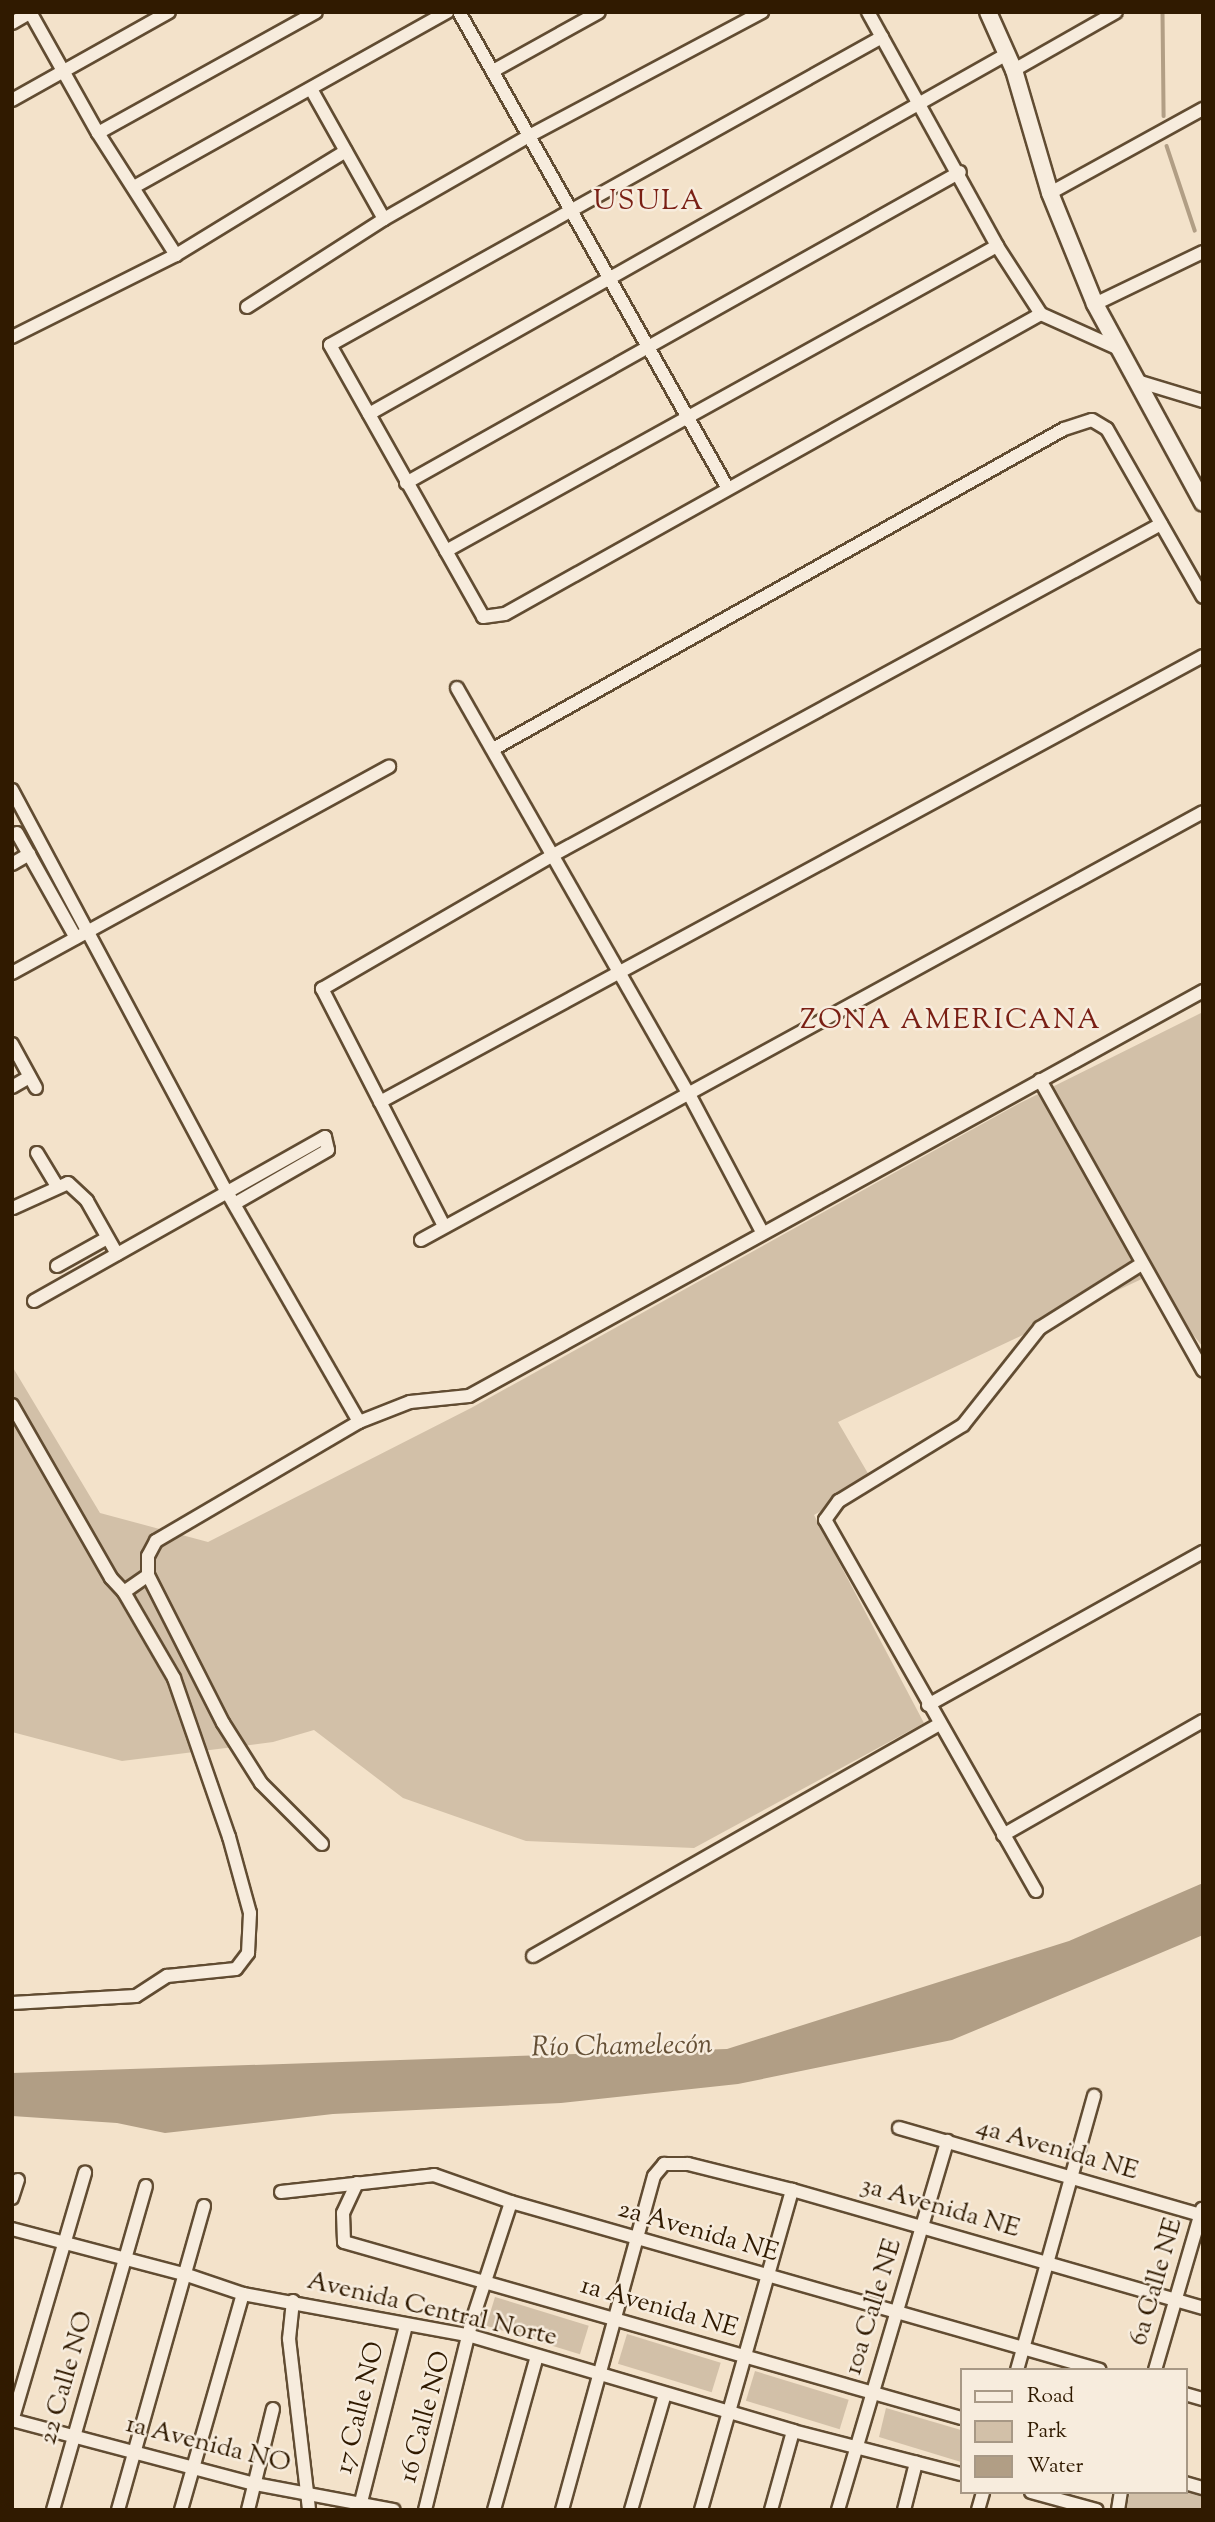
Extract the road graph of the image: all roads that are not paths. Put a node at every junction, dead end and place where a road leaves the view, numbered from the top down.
1 (31, 12) edge
2 (169, 12) edge
3 (316, 12) edge
4 (447, 12) edge
5 (460, 12) edge
6 (599, 12) edge
7 (762, 12) edge
8 (868, 12) edge
9 (988, 12) edge
10 (1115, 12) edge
11 (12, 23) edge
12 (882, 37) junction
13 (1007, 54) junction
14 (1014, 70) junction
15 (64, 71) junction
16 (493, 71) junction
17 (311, 89) junction
18 (12, 100) edge
19 (922, 104) junction
20 (1203, 109) edge
21 (97, 132) junction
22 (529, 136) junction
23 (346, 151) junction
24 (960, 172) junction
25 (134, 187) junction
26 (1050, 193) junction
27 (570, 207) junction
28 (384, 219) junction
29 (997, 246) junction
30 (1203, 252) edge
31 (176, 255) junction
32 (609, 278) junction
33 (1094, 304) junction
34 (247, 307) dead end
35 (1041, 314) junction
36 (12, 337) edge
37 (646, 347) junction
38 (1119, 349) junction
39 (1137, 382) junction
40 (1203, 401) edge
41 (369, 414) junction
42 (685, 417) junction
43 (406, 483) junction
44 (727, 487) junction
45 (1203, 503) edge
46 (1161, 524) junction
47 (446, 551) junction
48 (1203, 597) edge
49 (1203, 656) edge
50 (457, 688) dead end
51 (495, 748) junction
52 (389, 767) dead end
53 (12, 790) edge
54 (1203, 812) edge
55 (17, 833) dead end
56 (555, 854) junction
57 (29, 855) junction
58 (12, 864) edge
59 (81, 935) junction
60 (621, 972) junction
61 (12, 973) edge
62 (1203, 991) edge
63 (12, 1044) edge
64 (1040, 1080) junction
65 (12, 1087) edge
66 (689, 1094) junction
67 (380, 1102) junction
68 (37, 1153) dead end
69 (57, 1186) junction
70 (226, 1192) junction
71 (234, 1203) junction
72 (13, 1208) edge
73 (444, 1226) junction
74 (762, 1232) junction
75 (107, 1238) junction
76 (421, 1240) dead end
77 (117, 1254) junction
78 (57, 1265) dead end
79 (1140, 1265) junction
80 (34, 1301) dead end
81 (1203, 1370) edge
82 (12, 1405) edge
83 (359, 1422) junction
84 (1203, 1552) edge
85 (148, 1575) junction
86 (124, 1591) junction
87 (928, 1705) junction
88 (1203, 1721) edge
89 (939, 1724) junction
90 (1003, 1835) junction
91 (321, 1844) dead end
92 (1036, 1891) dead end
93 (533, 1956) dead end
94 (12, 2003) edge
95 (1094, 2096) dead end
96 (899, 2128) dead end
97 (947, 2141) junction
98 (85, 2173) dead end
99 (1071, 2178) junction
100 (18, 2180) dead end
101 (357, 2183) junction
102 (146, 2186) dead end
103 (792, 2190) junction
104 (281, 2192) dead end
105 (12, 2198) edge
106 (511, 2202) junction
107 (204, 2206) dead end
108 (1202, 2213) edge
109 (922, 2226) junction
110 (12, 2229) edge
111 (637, 2238) junction
112 (63, 2241) junction
113 (125, 2259) junction
114 (1047, 2263) junction
115 (187, 2274) junction
116 (769, 2277) junction
117 (484, 2280) junction
118 (243, 2294) junction
119 (293, 2301) junction
120 (1176, 2301) junction
121 (1203, 2308) edge
122 (897, 2311) junction
123 (614, 2320) junction
124 (405, 2325) junction
125 (471, 2336) junction
126 (1023, 2348) junction
127 (537, 2356) junction
128 (746, 2356) junction
129 (1018, 2368) edge
130 (1093, 2368) edge
131 (1156, 2368) edge
132 (599, 2374) junction
133 (873, 2392) junction
134 (665, 2394) junction
135 (273, 2409) dead end
136 (729, 2412) junction
137 (960, 2418) edge
138 (12, 2420) edge
139 (793, 2431) junction
140 (74, 2435) junction
141 (857, 2446) junction
142 (135, 2450) junction
143 (916, 2463) junction
144 (194, 2467) junction
145 (960, 2474) edge
146 (255, 2484) junction
147 (307, 2493) junction
148 (1034, 2494) edge
149 (361, 2502) junction
150 (1049, 2504) edge
151 (53, 2510) edge
152 (118, 2510) edge
153 (181, 2510) edge
154 (248, 2510) edge
155 (309, 2510) edge
156 (394, 2510) edge
157 (425, 2510) edge
158 (494, 2510) edge
159 (562, 2510) edge
160 (631, 2510) edge
161 (701, 2510) edge
162 (771, 2510) edge
163 (838, 2510) edge
164 (904, 2510) edge
165 (1097, 2510) edge

1 - 11 street
1 - 15 street
2 - 15 street
3 - 21 street
4 - 17 street
5 - 16 street
6 - 16 street
7 - 22 street
8 - 12 street
9 - 13 street
10 - 14 street
12 - 19 street
12 - 27 street
13 - 14 street
13 - 19 street
14 - 26 street
15 - 18 street
15 - 21 street
16 - 22 street
17 - 23 street
17 - 25 street
19 - 24 street
19 - 32 street
20 - 26 street
21 - 25 street
22 - 27 street
22 - 28 street
23 - 28 street
23 - 31 street
24 - 29 street
24 - 37 street
25 - 31 street
26 - 33 street
27 - 32 street
27 - 41 street
28 - 34 street
29 - 35 street
29 - 42 street
30 - 33 street
31 - 36 street
32 - 37 street
32 - 41 street
33 - 38 street
35 - 38 street
35 - 44 street
37 - 42 street
37 - 43 street
38 - 39 street
39 - 40 street
39 - 45 street
41 - 43 street
42 - 44 street
42 - 47 street
43 - 47 street
44 - 47 street
46 - 48 street
46 - 51 street
46 - 56 street
49 - 60 street
50 - 51 street
51 - 56 street
52 - 59 street
53 - 59 street
54 - 66 street
55 - 57 street
56 - 60 street
56 - 67 street
57 - 58 street
57 - 59 street
59 - 61 street
59 - 70 street
60 - 66 street
60 - 67 street
62 - 64 street
63 - 65 street
64 - 74 street
64 - 79 street
66 - 73 street
66 - 74 street
67 - 73 street
68 - 69 street
69 - 72 street
69 - 75 street
70 - 71 street
70 - 71 street
70 - 77 street
71 - 83 street
73 - 76 street
74 - 83 street
75 - 77 street
75 - 78 street
77 - 80 street
79 - 81 street
79 - 87 street
82 - 86 street
83 - 85 street
84 - 87 street
85 - 86 street
85 - 91 street
86 - 94 street
87 - 89 street
88 - 90 street
89 - 90 street
89 - 93 street
90 - 92 street
95 - 99 street
96 - 97 street, 4a Avenida NE
97 - 99 street, 4a Avenida NE
97 - 109 street, 10a Calle NE
98 - 112 street
99 - 108 street, 4a Avenida NE
99 - 114 street
100 - 105 street
101 - 104 street, 2a Avenida NE
101 - 106 street, 2a Avenida NE
101 - 117 street, 1a Avenida NE
102 - 113 street, 22 Calle NO
103 - 109 street, 3a Avenida NE
103 - 111 street, 3a Avenida NE
103 - 116 street
106 - 111 street, 2a Avenida NE
106 - 117 street, 16 Calle NO
107 - 115 street
108 - 120 street, 6a Calle NE
109 - 114 street, 3a Avenida NE
109 - 122 street, 10a Calle NE
110 - 112 street, Avenida Central Norte
111 - 116 street, 2a Avenida NE
111 - 123 street
112 - 113 street, Avenida Central Norte
112 - 138 street
113 - 115 street, Avenida Central Norte
113 - 140 street, 22 Calle NO
114 - 120 street, 3a Avenida NE
114 - 126 street
115 - 118 street, Avenida Central Norte
115 - 142 street
116 - 122 street, 2a Avenida NE
116 - 128 street
117 - 123 street, 1a Avenida NE
117 - 125 street, 16 Calle NO
118 - 119 street, Avenida Central Norte
118 - 144 street
119 - 124 street, Avenida Central Norte
119 - 147 street
120 - 121 street, 3a Avenida NE
120 - 131 street, 6a Calle NE
122 - 126 street, 2a Avenida NE
122 - 133 street, 10a Calle NE
123 - 128 street, 1a Avenida NE
123 - 132 street
124 - 125 street, Avenida Central Norte
124 - 149 street, 17 Calle NO
125 - 127 street, Avenida Central Norte
125 - 157 street, 16 Calle NO
126 - 129 street
126 - 130 street, 2a Avenida NE
127 - 132 street, Avenida Central Norte
127 - 158 street
128 - 133 street, 1a Avenida NE
128 - 136 street
132 - 134 street, Avenida Central Norte
132 - 159 street
133 - 137 street, 1a Avenida NE
133 - 141 street, 10a Calle NE
134 - 136 street, Avenida Central Norte
134 - 160 street
135 - 146 street
136 - 139 street, Avenida Central Norte
136 - 161 street
138 - 140 street, 1a Avenida NO
139 - 141 street, Avenida Central Norte
139 - 162 street
140 - 142 street, 1a Avenida NO
140 - 151 street, 22 Calle NO
141 - 143 street, Avenida Central Norte
141 - 163 street, 10a Calle NE
142 - 144 street, 1a Avenida NO
142 - 152 street
143 - 145 street, Avenida Central Norte
143 - 164 street
144 - 146 street, 1a Avenida NO
144 - 153 street
146 - 147 street, 1a Avenida NO
146 - 154 street
147 - 149 street, 1a Avenida NO
147 - 155 street
148 - 150 street
149 - 156 street, 1a Avenida NO
150 - 165 street

